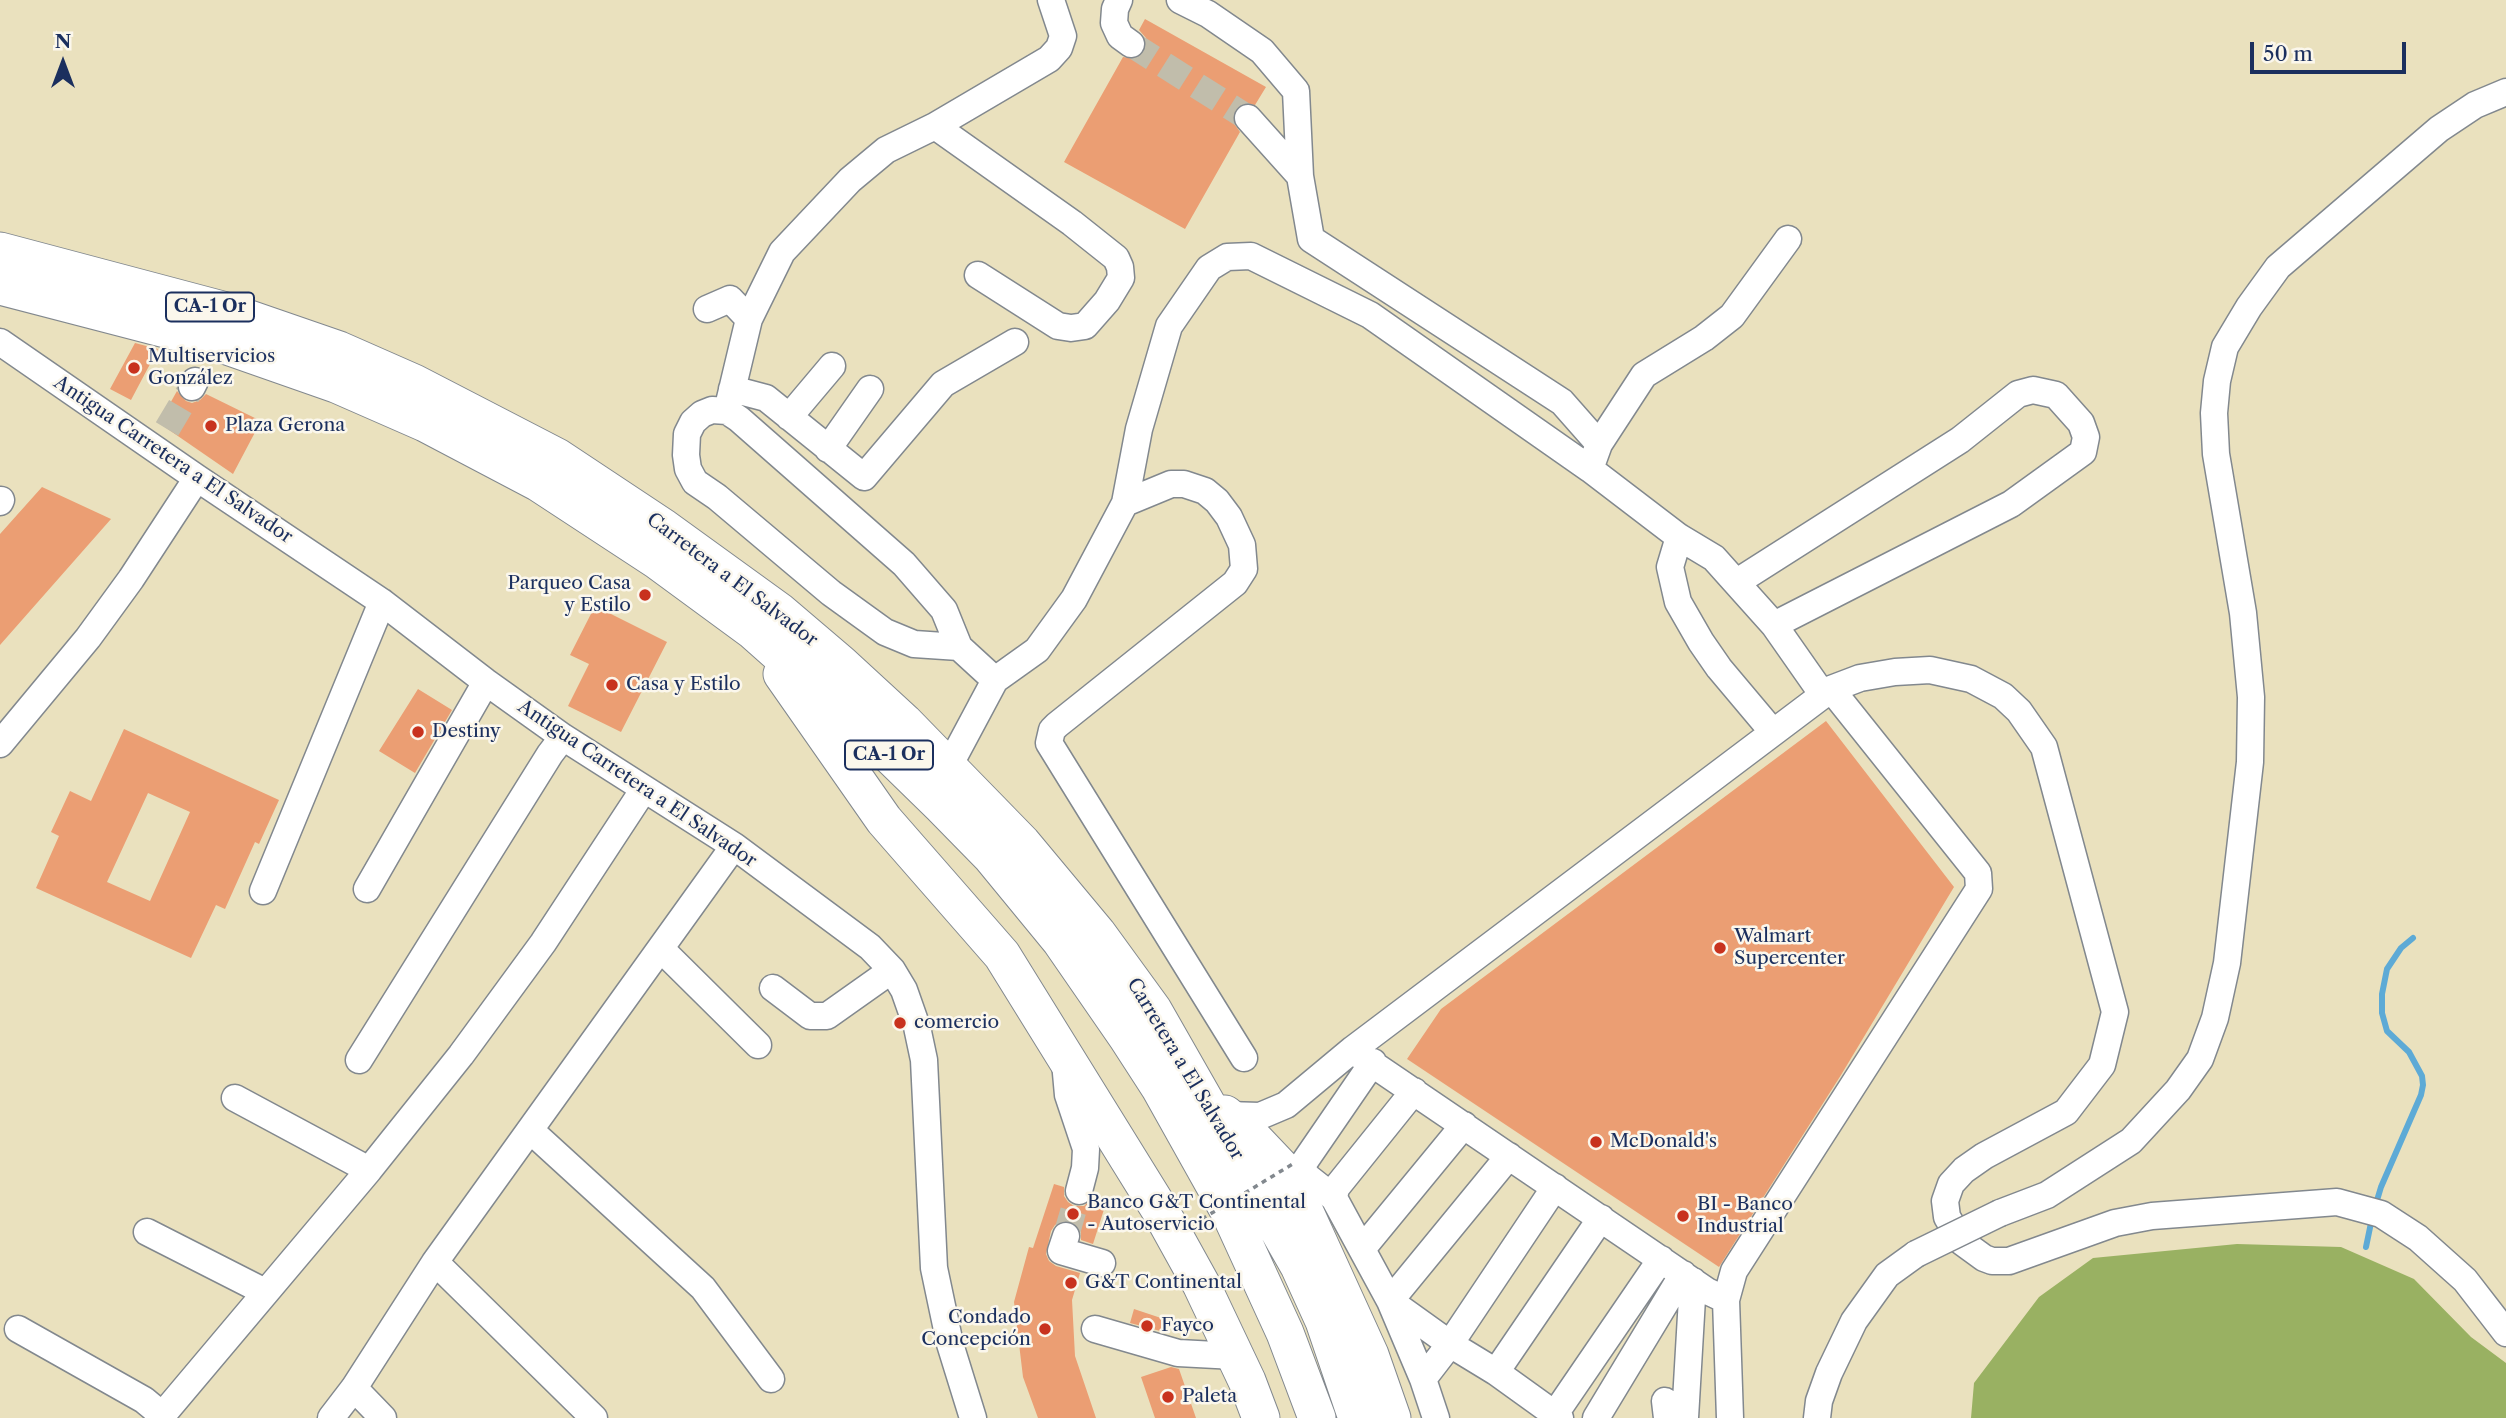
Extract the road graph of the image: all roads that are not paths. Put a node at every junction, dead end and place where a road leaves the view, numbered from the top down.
1 (1051, 0) edge
2 (1119, 0) edge
3 (1180, 0) edge
4 (1131, 44) tunnel mouth
5 (2506, 92) edge
6 (1248, 118) tunnel mouth
7 (935, 126) junction
8 (1300, 176) junction
9 (1788, 239) dead end
10 (0, 251) edge
11 (978, 275) dead end
12 (0, 286) edge
13 (707, 309) dead end
14 (749, 319) junction
15 (0, 342) edge
16 (1015, 342) dead end
17 (832, 366) dead end
18 (870, 389) dead end
19 (729, 400) junction
20 (789, 417) junction
21 (828, 449) junction
22 (1595, 457) junction
23 (197, 478) junction
24 (1125, 503) junction
25 (1679, 537) junction
26 (1737, 582) junction
27 (382, 602) junction
28 (1774, 625) junction
29 (752, 630) junction
30 (959, 647) junction
31 (995, 680) junction
32 (486, 682) junction
33 (1827, 692) junction
34 (1772, 731) junction
35 (563, 737) junction
36 (0, 744) edge
37 (948, 768) junction
38 (643, 789) junction
39 (734, 846) junction
40 (367, 889) dead end
41 (263, 891) dead end
42 (661, 949) junction
43 (892, 970) junction
44 (773, 988) dead end
45 (758, 1045) dead end
46 (1065, 1056) junction
47 (1362, 1056) junction
48 (1244, 1058) dead end
49 (359, 1060) dead end
50 (1199, 1090) junction
51 (1414, 1091) junction
52 (234, 1098) dead end
53 (1286, 1105) junction
54 (1227, 1115) junction
55 (1464, 1125) junction
56 (530, 1130) junction
57 (1509, 1156) junction
58 (1285, 1161) junction
59 (369, 1170) junction
60 (1555, 1187) junction
61 (1079, 1191) tunnel mouth
62 (1334, 1198) junction
63 (1601, 1218) junction
64 (147, 1232) dead end
65 (1066, 1236) dead end
66 (1362, 1249) junction
67 (1661, 1259) junction
68 (435, 1262) junction
69 (1102, 1262) dead end
70 (1688, 1278) junction
71 (265, 1292) junction
72 (1726, 1300) junction
73 (1390, 1301) junction
74 (19, 1329) dead end
75 (1096, 1329) dead end
76 (2506, 1333) edge
77 (1450, 1345) junction
78 (1235, 1356) junction
79 (1496, 1372) junction
80 (771, 1379) dead end
81 (1423, 1379) junction
82 (354, 1388) junction
83 (1253, 1412) edge
84 (1672, 1412) edge
85 (1544, 1413) edge
86 (161, 1417) edge
87 (331, 1418) edge
88 (383, 1418) edge
89 (594, 1418) edge
90 (973, 1418) edge
91 (1317, 1418) edge
92 (1357, 1418) edge
93 (1392, 1418) edge
94 (1436, 1418) edge
95 (1596, 1418) edge
96 (1730, 1418) edge
97 (1817, 1418) edge

1 - 7 street
2 - 4 street
3 - 8 street
5 - 97 street, bridge
6 - 8 street
7 - 11 street
7 - 14 street
8 - 22 street
9 - 22 street
10 - 37 highway, Carretera a El Salvador / CA-1 Or
12 - 29 highway, Carretera a El Salvador / CA-1 Or
13 - 14 street
14 - 19 street
15 - 23 street, Antigua Carretera a El Salvador
16 - 21 street
17 - 20 street
18 - 21 street
19 - 20 street
19 - 30 street
19 - 30 street
20 - 21 street
22 - 24 street
22 - 25 street
23 - 27 street, Antigua Carretera a El Salvador
23 - 36 street
24 - 31 street
24 - 48 street
25 - 26 street
25 - 34 street
26 - 28 street
26 - 28 street
27 - 32 street, Antigua Carretera a El Salvador
27 - 41 street
28 - 33 street
29 - 46 highway
29 - 91 highway, Carretera a El Salvador / CA-1 Or
30 - 31 street
31 - 37 street
32 - 35 street, Antigua Carretera a El Salvador
32 - 40 street
33 - 34 street
33 - 72 street
33 - 76 street
34 - 47 street
35 - 38 street, Antigua Carretera a El Salvador
35 - 49 street
37 - 50 highway, Carretera a El Salvador / CA-1 Or
38 - 39 street, Antigua Carretera a El Salvador
38 - 59 street
39 - 42 street
39 - 43 street, Antigua Carretera a El Salvador
42 - 45 street
42 - 56 street
43 - 44 street
43 - 90 street, Antigua Carretera a El Salvador
46 - 61 street
46 - 78 highway
47 - 51 street
47 - 53 street
47 - 62 street
50 - 54 highway
50 - 92 highway, Carretera a El Salvador / CA-1 Or
51 - 55 street
51 - 62 street
52 - 59 street
53 - 54 street
53 - 58 street
54 - 58 highway
55 - 57 street
55 - 66 street
56 - 68 street
56 - 80 street
57 - 60 street
57 - 73 street
58 - 93 highway
59 - 71 street
60 - 63 street
60 - 77 street
62 - 66 street
63 - 67 street
63 - 79 street
64 - 71 street
65 - 69 street
66 - 73 street
67 - 70 street
67 - 85 street
68 - 82 street
68 - 89 street
70 - 72 street
70 - 84 street
70 - 95 street
71 - 86 street
72 - 96 street
73 - 77 street
73 - 81 street
74 - 86 street
75 - 78 street
77 - 79 street
77 - 81 street
78 - 83 highway
79 - 85 street
81 - 94 street
82 - 87 street
82 - 88 street

